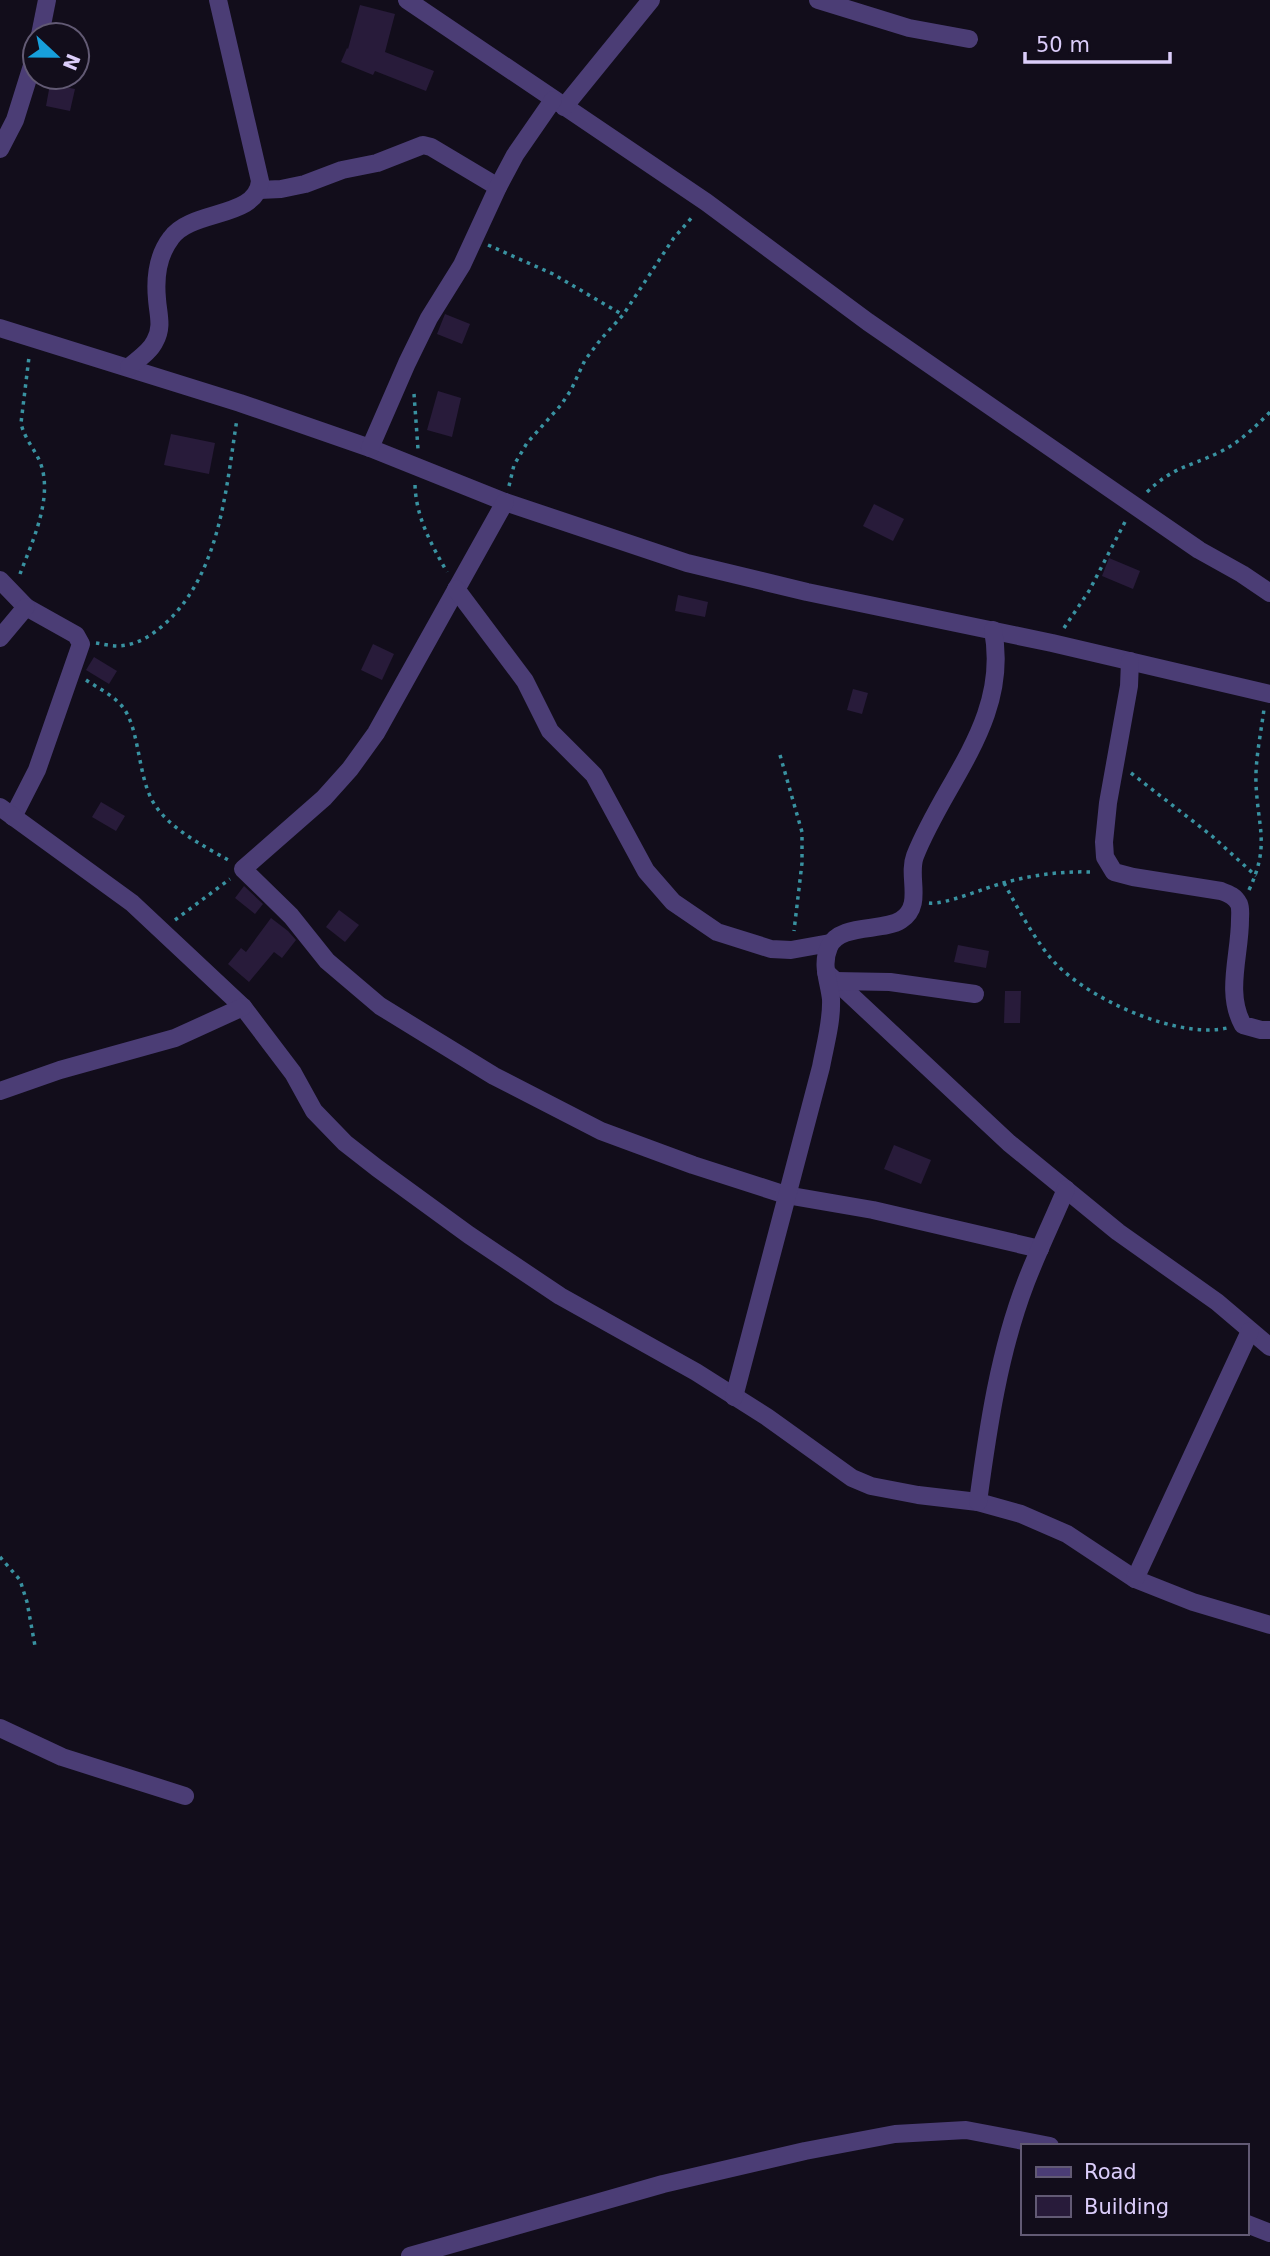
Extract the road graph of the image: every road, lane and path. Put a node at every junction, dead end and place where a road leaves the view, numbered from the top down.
1 (47, 0) edge
2 (218, 0) edge
3 (407, 0) edge
4 (651, 0) edge
5 (818, 0) edge
6 (43, 21) edge
7 (969, 39) dead end
8 (24, 91) edge
9 (558, 104) junction
10 (0, 149) edge
11 (498, 187) junction
12 (259, 190) junction
13 (706, 202) junction
14 (475, 239) junction
15 (623, 315) junction
16 (0, 328) edge
17 (32, 338) junction
18 (407, 363) junction
19 (129, 368) junction
20 (240, 403) junction
21 (1270, 412) edge
22 (370, 448) junction
23 (418, 467) junction
24 (505, 502) junction
25 (1133, 504) junction
26 (5, 585) edge
27 (456, 589) junction
28 (1270, 593) edge
29 (26, 607) junction
30 (993, 631) junction
31 (0, 638) edge
32 (80, 640) junction
33 (1052, 643) junction
34 (1130, 661) junction
35 (72, 672) junction
36 (1268, 693) edge
37 (780, 755) dead end
38 (1116, 761) junction
39 (6, 812) edge
40 (243, 869) junction
41 (1114, 872) junction
42 (1256, 876) junction
43 (1004, 883) junction
44 (914, 895) junction
45 (1240, 906) junction
46 (161, 932) junction
47 (830, 943) junction
48 (791, 950) junction
49 (830, 976) junction
50 (975, 994) dead end
51 (243, 1007) junction
52 (1243, 1025) junction
53 (1270, 1030) edge
54 (0, 1091) edge
55 (1066, 1189) junction
56 (786, 1195) junction
57 (1040, 1249) junction
58 (1250, 1331) junction
59 (1270, 1347) edge
60 (734, 1397) junction
61 (978, 1502) junction
62 (0, 1557) edge
63 (1135, 1579) junction
64 (1270, 1625) edge
65 (35, 1646) dead end
66 (0, 1727) edge
67 (185, 1796) dead end
68 (1039, 2144) edge
69 (1249, 2225) edge
70 (1270, 2233) edge
71 (410, 2256) edge

1 - 6 street
2 - 12 street
3 - 9 street
4 - 9 street
5 - 7 street
8 - 10 street
9 - 11 street
9 - 13 street
11 - 12 street
11 - 14 street
12 - 19 street
13 - 15 path
13 - 25 street
14 - 15 path
14 - 18 street
15 - 24 path
16 - 17 street
17 - 19 street
17 - 26 path
18 - 22 street
18 - 23 path
19 - 20 street
20 - 22 street
20 - 32 path
21 - 25 path
22 - 23 street
23 - 24 street
23 - 27 path
24 - 27 street
24 - 30 street
25 - 28 street
25 - 33 path
26 - 29 street
27 - 40 street
27 - 48 street
29 - 31 street
29 - 32 street
30 - 33 street
30 - 44 street
32 - 35 street
33 - 34 street
34 - 36 street
34 - 38 street
35 - 39 street
35 - 40 path
36 - 42 path
37 - 48 path
38 - 41 street
38 - 42 path
39 - 46 street
40 - 46 path
40 - 56 street
41 - 43 path
41 - 45 street
42 - 45 path
43 - 44 path
43 - 52 path
44 - 47 street
45 - 52 street
46 - 51 street
47 - 48 street
47 - 49 street
49 - 50 street
49 - 55 street
49 - 56 street
51 - 54 street
51 - 60 street
52 - 53 street
55 - 57 street
55 - 58 street
56 - 57 street
56 - 60 street
57 - 61 street
58 - 59 street
58 - 63 street
60 - 61 street
61 - 63 street
62 - 65 path
63 - 64 street
66 - 67 street
68 - 71 street
69 - 70 street

